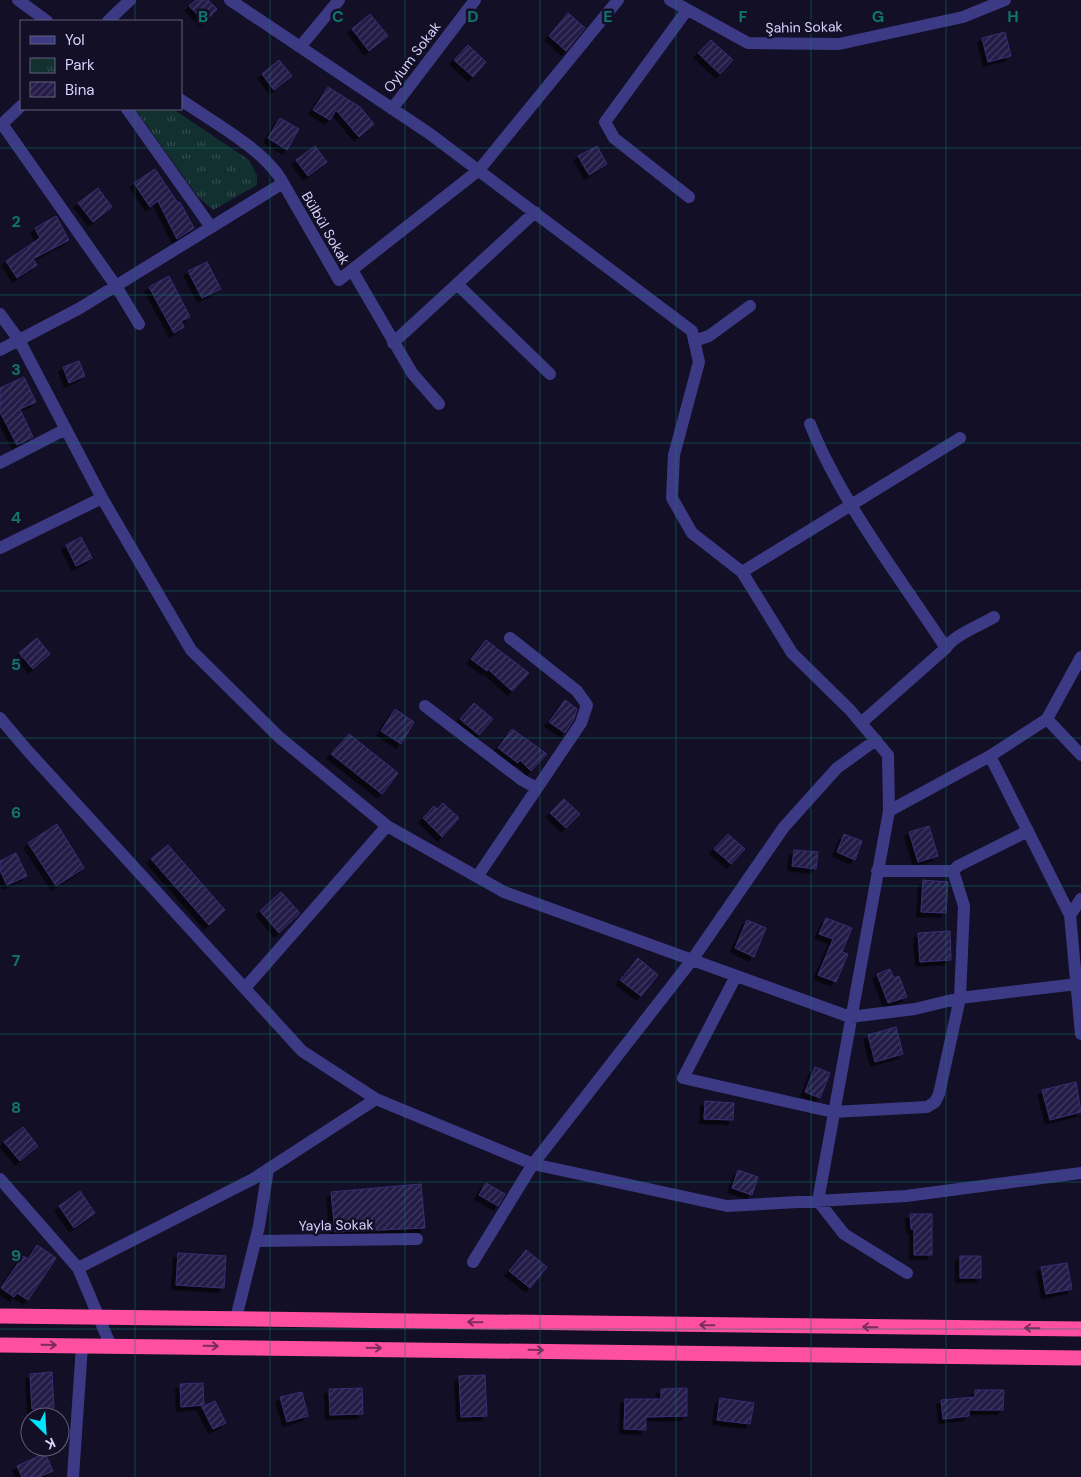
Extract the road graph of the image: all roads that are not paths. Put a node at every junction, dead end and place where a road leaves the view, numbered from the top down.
1 (18, 0) edge
2 (130, 0) edge
3 (230, 0) edge
4 (339, 0) edge
5 (475, 0) edge
6 (618, 0) edge
7 (670, 0) edge
8 (1005, 0) edge
9 (687, 10) junction
10 (46, 20) edge
11 (109, 20) edge
12 (300, 47) junction
13 (182, 101) edge
14 (20, 107) edge
15 (392, 109) junction
16 (128, 110) edge
17 (1, 125) edge
18 (479, 170) junction
19 (283, 183) junction
20 (689, 197) dead end
21 (535, 212) junction
22 (211, 227) junction
23 (352, 270) junction
24 (457, 284) junction
25 (116, 286) junction
26 (750, 306) dead end
27 (0, 314) edge
28 (139, 324) dead end
29 (19, 340) junction
30 (694, 341) junction
31 (393, 344) junction
32 (0, 350) edge
33 (550, 374) dead end
34 (439, 404) dead end
35 (810, 424) dead end
36 (66, 429) junction
37 (960, 438) dead end
38 (0, 463) edge
39 (102, 498) junction
40 (852, 506) junction
41 (0, 548) edge
42 (742, 572) junction
43 (994, 618) dead end
44 (510, 638) dead end
45 (946, 648) junction
46 (1081, 658) edge
47 (425, 706) dead end
48 (0, 718) edge
49 (1047, 720) junction
50 (861, 723) junction
51 (876, 740) junction
52 (1081, 755) edge
53 (990, 756) junction
54 (535, 787) junction
55 (889, 811) junction
56 (387, 826) junction
57 (1028, 831) junction
58 (877, 871) junction
59 (953, 871) junction
60 (477, 877) junction
61 (1081, 899) edge
62 (1070, 915) junction
63 (692, 960) junction
64 (736, 976) junction
65 (1077, 984) junction
66 (244, 988) junction
67 (960, 998) junction
68 (850, 1017) junction
69 (1081, 1034) edge
70 (376, 1098) junction
71 (834, 1112) junction
72 (533, 1164) junction
73 (268, 1169) junction
74 (1081, 1173) edge
75 (0, 1179) edge
76 (818, 1201) junction
77 (417, 1239) dead end
78 (255, 1241) junction
79 (473, 1262) dead end
80 (78, 1268) junction
81 (907, 1272) dead end
82 (0, 1316) edge
83 (100, 1317) junction
84 (236, 1318) junction
85 (1081, 1329) edge
86 (110, 1344) junction
87 (0, 1345) edge
88 (82, 1346) junction
89 (1081, 1358) edge
90 (74, 1477) edge

1 - 10 street
2 - 11 street
3 - 12 street
4 - 12 street
5 - 15 street, Oylum Sokak
6 - 18 street, Bülbül Sokak
7 - 9 street, Şahin Sokak
8 - 9 street, Şahin Sokak
9 - 20 street
12 - 15 street
13 - 19 street
14 - 17 street
15 - 18 street
16 - 22 street
17 - 25 street
18 - 21 street
18 - 23 street, Bülbül Sokak
19 - 22 street
19 - 23 street, Bülbül Sokak
21 - 24 street
21 - 30 street
22 - 25 street
23 - 31 street
24 - 31 street
24 - 33 street
25 - 28 street
25 - 29 street
26 - 30 street
27 - 29 street
29 - 32 street
29 - 36 street
30 - 42 street
31 - 34 street
35 - 40 street
36 - 38 street
36 - 39 street
37 - 40 street
39 - 41 street
39 - 56 street
40 - 42 street
40 - 45 street
42 - 50 street
43 - 45 street
44 - 54 street
45 - 50 street
46 - 49 street
47 - 54 street
48 - 66 street
49 - 52 street
49 - 53 street
50 - 51 street
51 - 55 street
51 - 63 street
53 - 55 street
53 - 57 street
54 - 60 street
55 - 58 street
56 - 60 street
56 - 66 street
57 - 59 street
57 - 62 street
58 - 59 street
58 - 68 street
59 - 67 street
60 - 63 street
61 - 62 street
62 - 65 street
63 - 64 street
63 - 72 street
64 - 68 street
64 - 71 street
65 - 67 street
65 - 69 street
66 - 70 street
67 - 68 street
67 - 71 street
68 - 71 street
70 - 72 street
70 - 73 street
71 - 76 street
72 - 76 street
72 - 79 street
73 - 78 street
73 - 80 street
74 - 76 street
75 - 80 street
76 - 81 street
77 - 78 street, Yayla Sokak
78 - 84 street
80 - 83 street
82 - 83 highway
83 - 84 highway
83 - 86 street
85 -> 84 highway
86 - 88 highway
86 -> 89 highway
87 -> 88 highway
88 - 90 street

